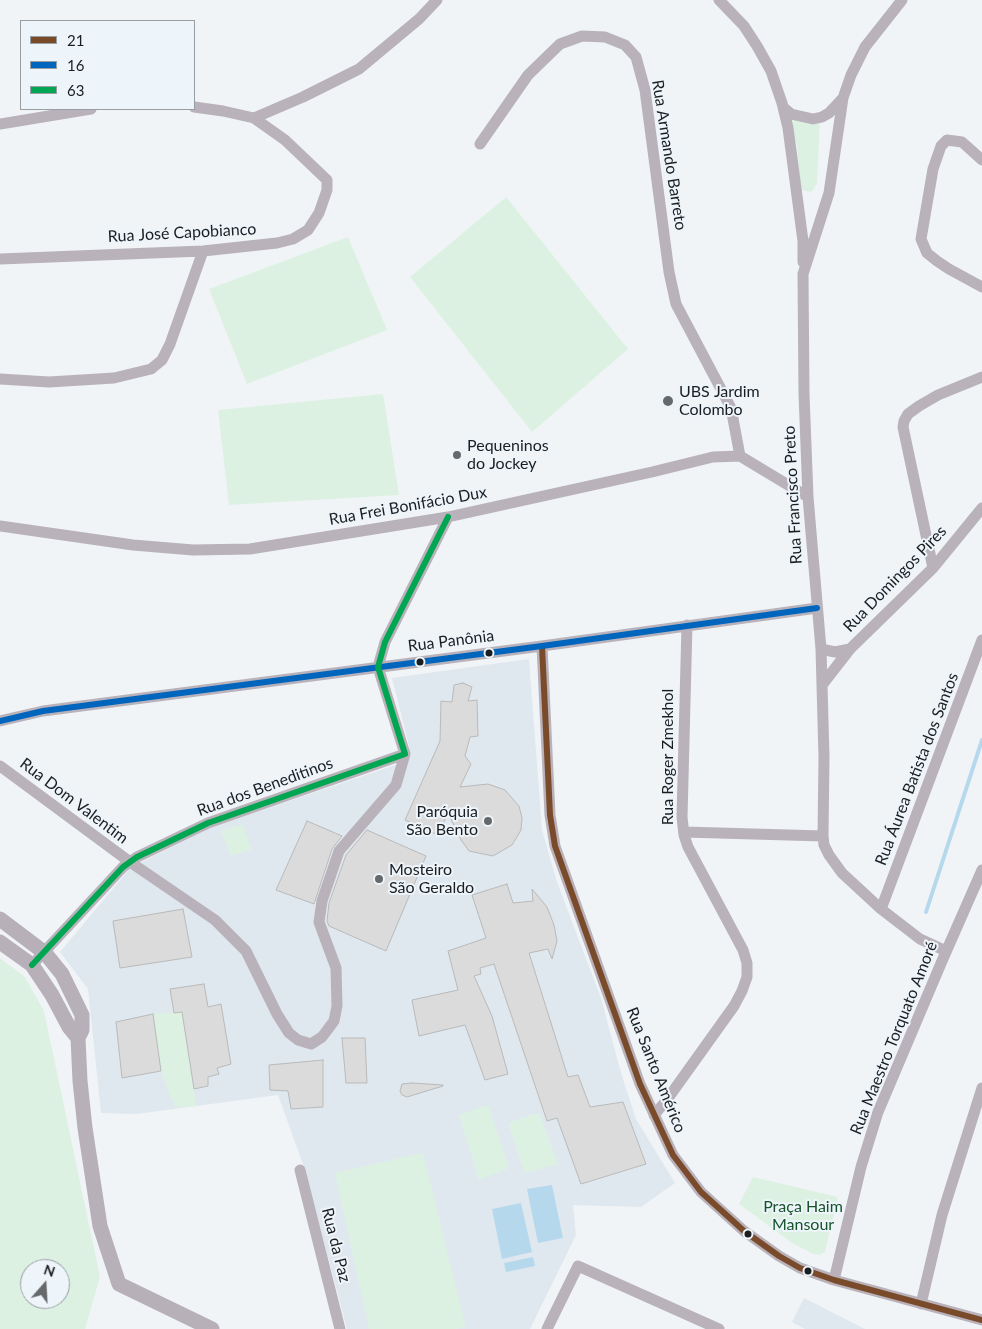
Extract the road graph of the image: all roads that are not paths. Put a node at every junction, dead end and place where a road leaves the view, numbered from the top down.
1 (436, 0) edge
2 (719, 0) edge
3 (902, 0) edge
4 (843, 98) junction
5 (195, 107) edge
6 (784, 108) junction
7 (85, 110) edge
8 (254, 118) junction
9 (0, 124) edge
10 (480, 144) dead end
11 (982, 160) edge
12 (202, 251) junction
13 (0, 259) edge
14 (803, 274) junction
15 (982, 286) edge
16 (982, 377) edge
17 (0, 379) edge
18 (740, 456) junction
19 (808, 496) junction
20 (982, 508) edge
21 (448, 517) junction
22 (0, 526) edge
23 (933, 568) junction
24 (817, 608) junction
25 (687, 625) junction
26 (982, 640) edge
27 (542, 646) junction
28 (821, 649) junction
29 (850, 649) junction
30 (834, 652) junction
31 (378, 667) junction
32 (833, 671) junction
33 (822, 685) junction
34 (0, 721) edge
35 (405, 754) junction
36 (0, 766) edge
37 (684, 832) junction
38 (823, 836) junction
39 (130, 862) junction
40 (982, 870) edge
41 (881, 909) junction
42 (0, 919) edge
43 (0, 942) edge
44 (946, 951) junction
45 (45, 953) junction
46 (32, 965) junction
47 (78, 1038) junction
48 (982, 1088) edge
49 (654, 1115) junction
50 (300, 1170) dead end
51 (834, 1280) junction
52 (920, 1304) junction
53 (982, 1320) edge
54 (212, 1329) edge
55 (340, 1329) edge
56 (547, 1329) edge
57 (718, 1329) edge

1 - 8 street
2 - 6 street
3 - 4 street, Rua Francisco Preto
4 - 6 street
4 - 14 street, Rua Francisco Preto
5 - 8 street
6 - 14 street
7 - 9 street
8 - 12 street, Rua José Capobianco
10 - 18 street, Rua Armando Barreto
11 - 15 street
12 - 13 street, Rua José Capobianco
12 - 17 street
14 - 19 street, Rua Francisco Preto
16 - 23 street
18 - 19 street
18 - 21 street, Rua Frei Bonifácio Dux
19 - 24 street, Rua Francisco Preto
20 - 23 street, Rua Domingos Pires
21 - 22 street, Rua Frei Bonifácio Dux
21 - 31 street
23 - 29 street, Rua Domingos Pires
24 - 25 street, Rua Panônia
24 - 28 street, Rua Francisco Preto
25 - 27 street, Rua Panônia
25 - 37 street, Rua Roger Zmekhol
26 - 41 street, Rua Áurea Batista dos Santos
27 - 31 street, Rua Panônia
27 - 49 street, Rua Santo Américo
28 - 30 street, Rua Domingos Pires
28 - 33 street, Rua Francisco Preto
29 - 30 street, Rua Domingos Pires
29 - 32 street, Rua Domingos Pires
30 - 32 street
31 - 34 street, Rua Panônia
31 - 35 street
32 - 33 street, Rua Domingos Pires
33 - 38 street, Rua Francisco Preto
35 - 39 street, Rua dos Beneditinos
35 - 39 street, Rua Dom Valentim
36 - 39 street, Rua Dom Valentim
37 - 38 street
37 - 49 street, Rua Roger Zmekhol
38 - 41 street, Rua Francisco Preto
39 - 45 street, Rua dos Beneditinos
40 - 44 street, Rua Maestro Torquato Amoré
41 - 44 street, Rua Francisco Preto
42 - 45 street
43 - 46 street
44 - 51 street, Rua Maestro Torquato Amoré
45 - 46 street, Rua dos Beneditinos
45 - 47 street
46 - 47 street
47 - 54 street
48 - 52 street
49 - 51 street, Rua Santo Américo
50 - 55 street, Rua da Paz
51 - 52 street, Rua Santo Américo
52 - 53 street, Rua Santo Américo
56 - 57 street

